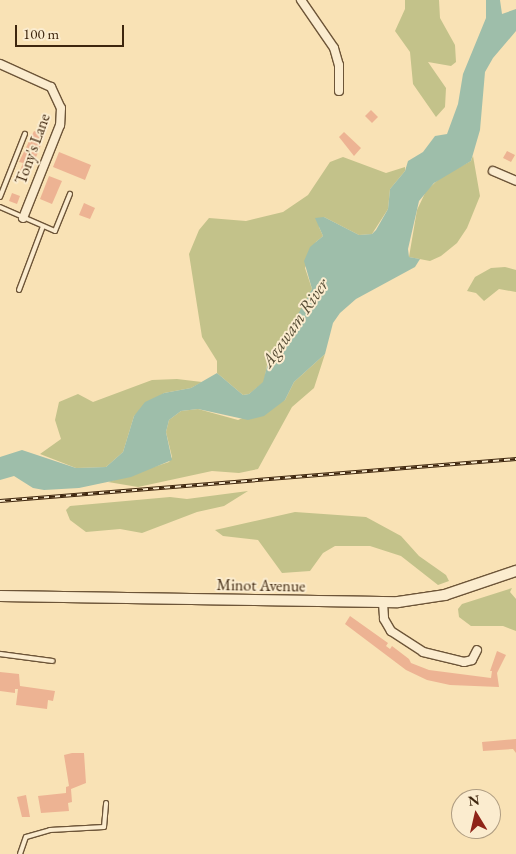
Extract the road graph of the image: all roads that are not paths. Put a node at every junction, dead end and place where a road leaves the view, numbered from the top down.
1 (301, 0) edge
2 (0, 64) edge
3 (339, 91) dead end
4 (25, 134) dead end
5 (493, 171) dead end
6 (516, 181) edge
7 (70, 194) dead end
8 (0, 197) edge
9 (0, 207) edge
10 (23, 218) junction
11 (43, 226) junction
12 (19, 290) dead end
13 (516, 571) edge
14 (0, 596) edge
15 (383, 603) junction
16 (477, 650) dead end
17 (0, 654) edge
18 (53, 661) dead end
19 (106, 803) dead end
20 (20, 854) edge

1 - 3 street
2 - 10 street, Tony's Lane
4 - 8 lane
5 - 6 street
7 - 11 lane
9 - 10 lane
10 - 11 lane
11 - 12 lane
13 - 15 main road, Minot Avenue
14 - 15 main road, Minot Avenue
15 - 16 street
17 - 18 lane
19 - 20 lane

